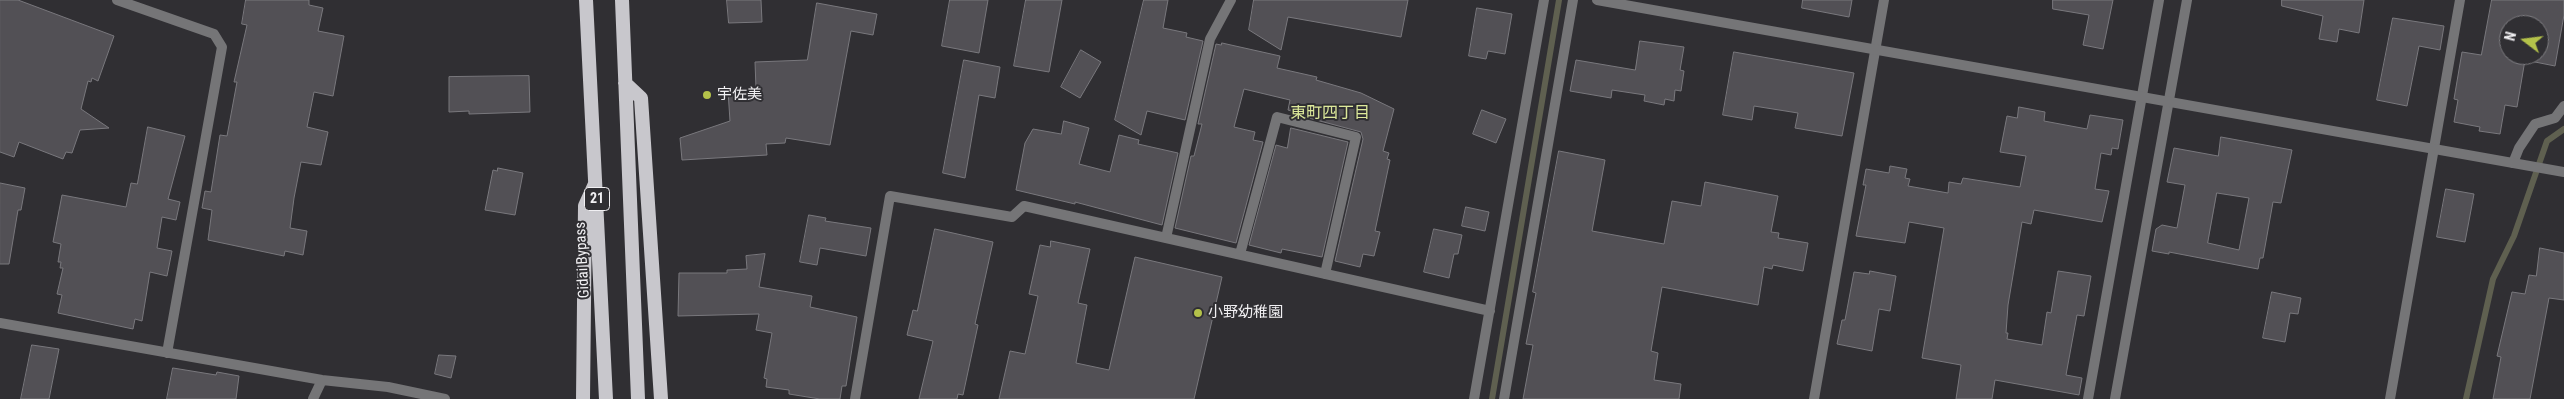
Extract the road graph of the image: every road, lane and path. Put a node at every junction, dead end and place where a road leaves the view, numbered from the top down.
1 (117, 0) edge
2 (586, 0) edge
3 (622, 0) edge
4 (1231, 0) edge
5 (1544, 0) edge
6 (1573, 0) edge
7 (1597, 0) edge
8 (1884, 0) edge
9 (2159, 0) edge
10 (2188, 0) edge
11 (2460, 0) edge
12 (1876, 48) junction
13 (625, 83) junction
14 (2142, 96) junction
15 (2170, 101) junction
16 (2564, 106) edge
17 (2434, 149) junction
18 (2513, 163) junction
19 (2564, 172) edge
20 (596, 182) junction
21 (1166, 238) junction
22 (1240, 254) junction
23 (1326, 274) junction
24 (1490, 311) junction
25 (0, 323) edge
26 (167, 353) junction
27 (322, 380) junction
28 (314, 399) edge
29 (445, 399) edge
30 (583, 399) edge
31 (606, 399) edge
32 (638, 399) edge
33 (661, 399) edge
34 (855, 399) edge
35 (1474, 399) edge
36 (1504, 399) edge
37 (1814, 399) edge
38 (2088, 399) edge
39 (2115, 399) edge
40 (2390, 399) edge

1 - 26 street
2 - 20 highway, Gidai Bypass / 21
3 - 13 highway, 21
4 - 21 street
5 - 24 street
6 - 36 street
7 - 12 street
8 - 12 street
9 - 14 street
10 - 15 street
11 - 17 street
12 - 14 street
12 - 37 street
13 - 32 highway, 21
13 - 33 highway
14 - 15 street
14 - 38 street
15 - 17 street
15 - 39 street
16 - 18 street
17 - 18 street
17 - 40 street
18 - 19 street
20 - 30 highway, 21
20 - 31 highway, Gidai Bypass / 21
21 - 22 street
21 - 34 street
22 - 23 street
22 - 23 street
23 - 24 street
24 - 35 street
25 - 26 street
26 - 27 street
27 - 28 street
27 - 29 street

